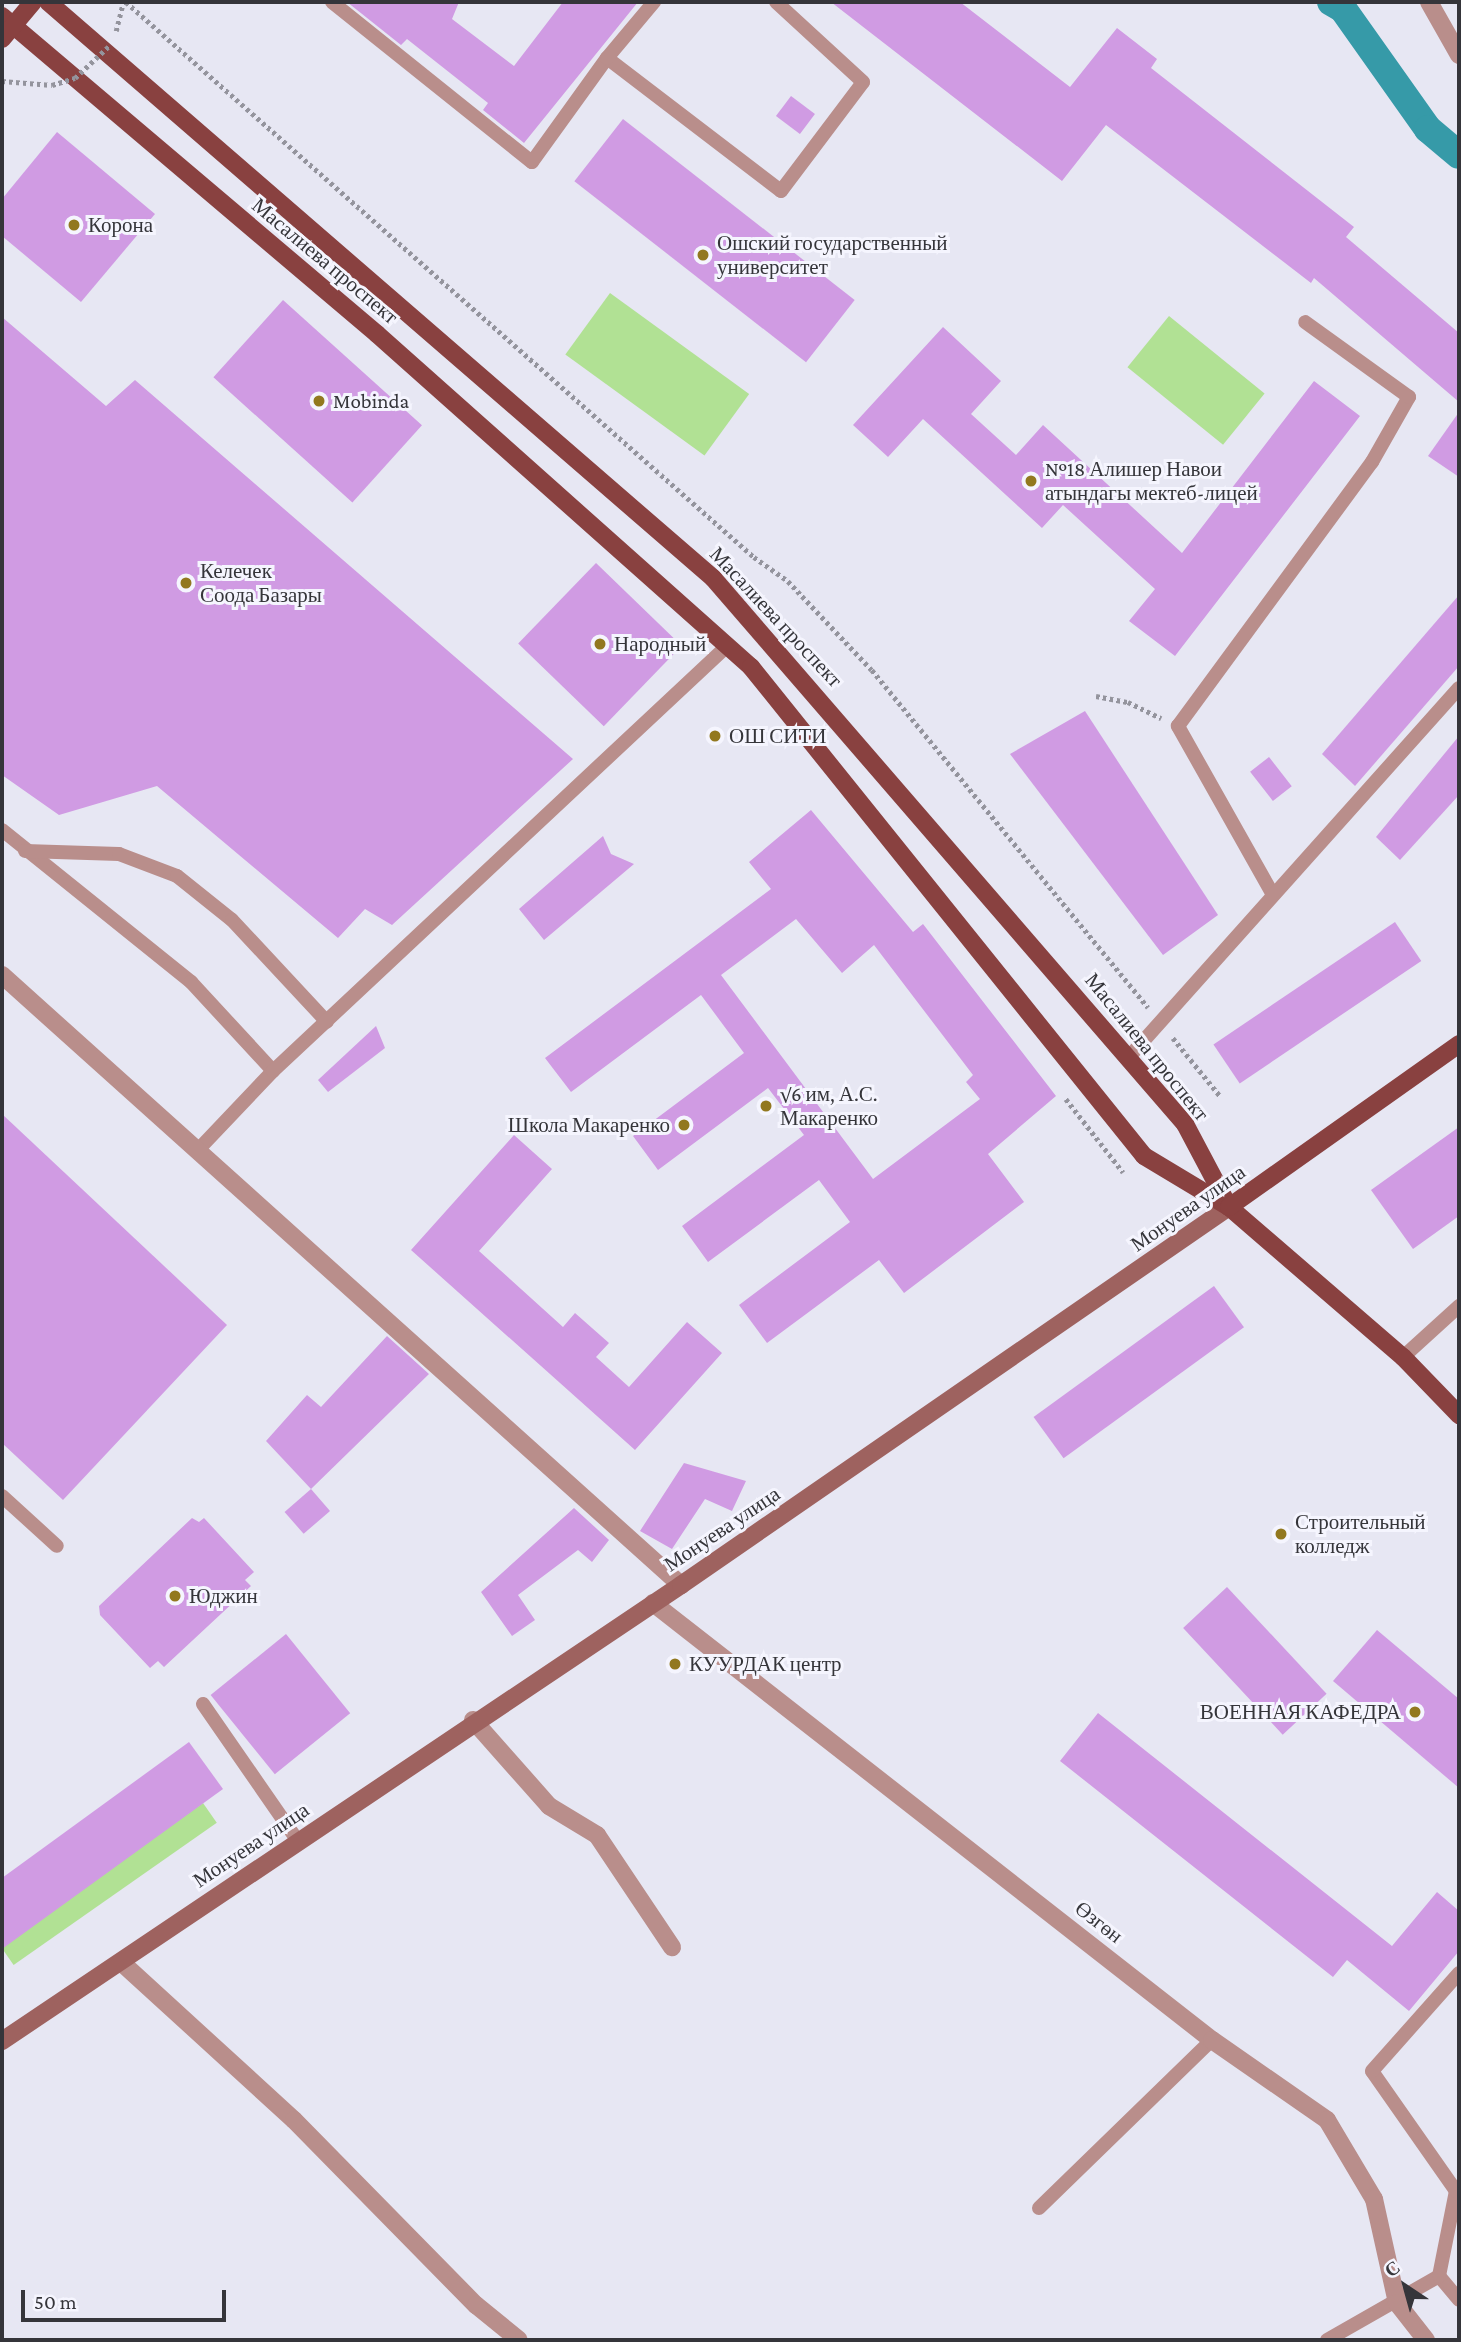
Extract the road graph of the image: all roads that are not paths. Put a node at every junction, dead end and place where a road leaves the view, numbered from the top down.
1 (33, 2) edge
2 (48, 2) edge
3 (332, 2) edge
4 (654, 2) edge
5 (776, 2) edge
6 (1429, 2) edge
7 (5, 27) edge
8 (1459, 55) edge
9 (607, 58) junction
10 (1305, 322) dead end
11 (726, 647) junction
12 (1459, 688) edge
13 (2, 830) edge
14 (25, 851) junction
15 (1272, 894) junction
16 (2, 976) edge
17 (327, 1023) junction
18 (1459, 1044) edge
19 (1129, 1057) junction
20 (273, 1071) junction
21 (197, 1151) junction
22 (1228, 1207) junction
23 (1459, 1306) edge
24 (1403, 1357) junction
25 (1459, 1415) edge
26 (2, 1496) edge
27 (57, 1546) dead end
28 (681, 1585) junction
29 (653, 1603) junction
30 (203, 1704) dead end
31 (473, 1720) junction
32 (298, 1841) junction
33 (672, 1947) dead end
34 (121, 1962) junction
35 (1459, 1973) edge
36 (1212, 2040) junction
37 (2, 2041) edge
38 (1039, 2208) dead end
39 (1439, 2276) junction
40 (1459, 2300) edge
41 (1397, 2303) junction
42 (519, 2340) edge
43 (1327, 2340) edge
44 (1426, 2340) edge

1 - 7 main road
2 - 19 main road, Масалиева проспект
3 - 9 lane
4 - 9 lane
5 - 9 lane
6 - 8 street
7 - 11 main road, Масалиева проспект
10 - 15 lane
11 - 17 lane
11 - 22 main road, Масалиева проспект
12 - 15 lane
13 - 14 lane
14 - 17 lane
14 - 20 lane
15 - 19 lane
16 - 21 street
17 - 20 lane
18 - 22 main road, Монуева улица
19 - 22 main road, Масалиева проспект
20 - 21 lane
21 - 28 street
22 - 24 main road
22 - 28 main road, Монуева улица
23 - 24 lane
24 - 25 main road
26 - 27 lane
28 - 29 main road, Монуева улица
29 - 31 main road, Монуева улица
29 - 36 street, Өзгөн
30 - 32 lane
31 - 32 main road, Монуева улица
31 - 33 street
32 - 34 main road, Монуева улица
34 - 37 main road, Монуева улица
34 - 42 street
35 - 39 lane
36 - 38 lane
36 - 41 street, Өзгөн
39 - 40 lane
39 - 41 lane
41 - 43 lane
41 - 44 street, Өзгөн

